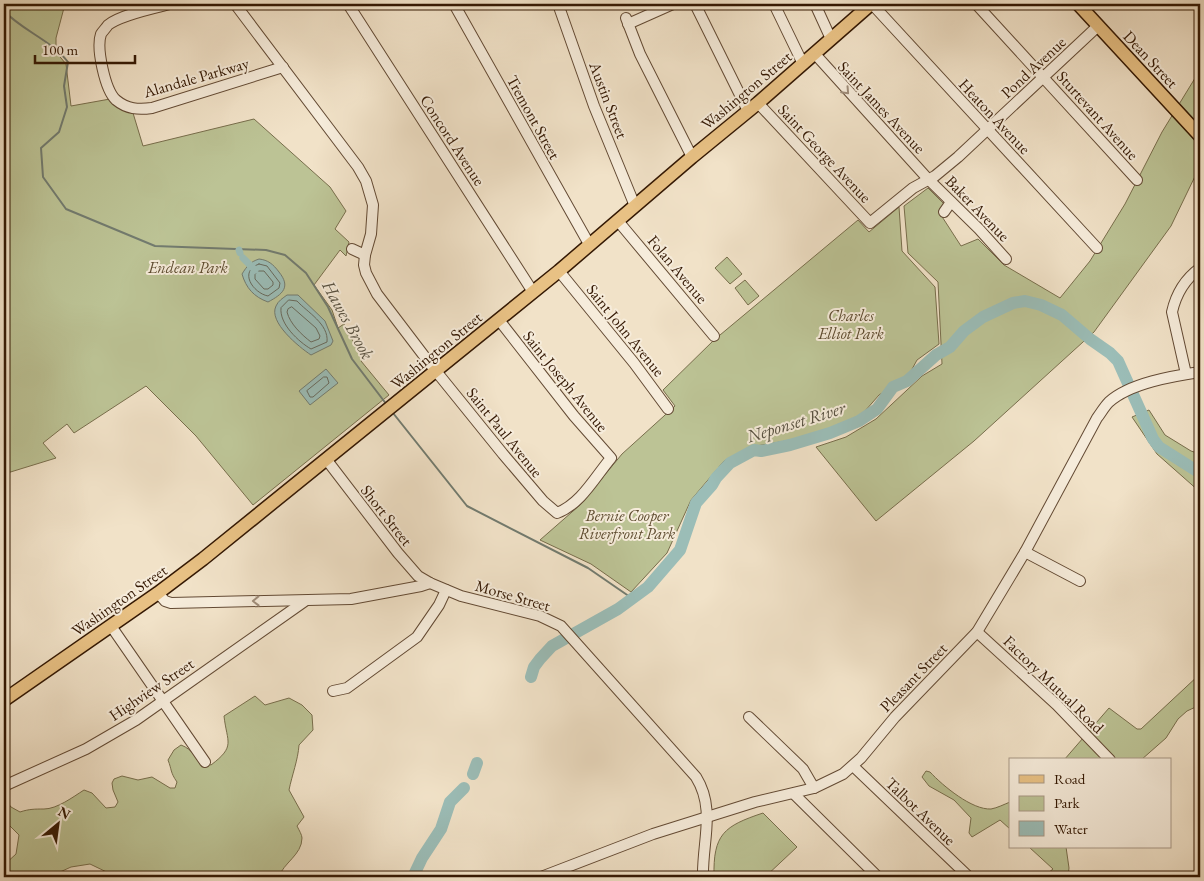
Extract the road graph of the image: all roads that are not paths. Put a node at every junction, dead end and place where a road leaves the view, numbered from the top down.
1 (170, 4) edge
2 (235, 4) edge
3 (348, 4) edge
4 (454, 4) edge
5 (558, 4) edge
6 (673, 4) edge
7 (695, 4) edge
8 (774, 4) edge
9 (815, 4) edge
10 (872, 4) edge
11 (976, 4) edge
12 (1078, 4) edge
13 (1098, 26) junction
14 (831, 39) junction
15 (814, 54) junction
16 (803, 64) junction
17 (283, 67) junction
18 (1044, 77) junction
19 (753, 107) junction
20 (988, 129) junction
21 (1200, 136) edge
22 (692, 157) junction
23 (928, 179) junction
24 (1136, 180) dead end
25 (951, 202) junction
26 (635, 206) junction
27 (944, 212) dead end
28 (618, 221) junction
29 (870, 223) joint
30 (589, 244) junction
31 (1097, 248) dead end
32 (352, 249) dead end
33 (365, 255) junction
34 (1006, 259) dead end
35 (1200, 268) edge
36 (559, 271) junction
37 (533, 292) junction
38 (499, 320) junction
39 (714, 336) dead end
40 (436, 371) junction
41 (1200, 372) edge
42 (1186, 374) junction
43 (668, 409) dead end
44 (326, 459) junction
45 (552, 510) joint
46 (1025, 552) junction
47 (1080, 581) dead end
48 (430, 583) junction
49 (446, 590) junction
50 (158, 593) junction
51 (305, 601) junction
52 (111, 626) junction
53 (977, 632) junction
54 (333, 691) dead end
55 (6, 695) edge
56 (162, 700) junction
57 (749, 717) dead end
58 (1108, 758) edge
59 (205, 762) dead end
60 (853, 766) junction
61 (4, 786) edge
62 (814, 788) junction
63 (794, 794) junction
64 (707, 816) junction
65 (541, 877) edge
66 (702, 877) edge
67 (878, 877) edge
68 (969, 877) edge

1 - 17 street, Alandale Parkway
2 - 17 street, Alandale Parkway
3 - 37 street, Concord Avenue
4 - 30 street, Tremont Street
5 - 26 street, Austin Street
6 - 22 street
7 - 19 street, Saint George Avenue
8 - 16 street
9 - 14 street
10 - 14 main road, Washington Street
10 - 20 street, Heaton Avenue
11 - 18 street, Sturtevant Avenue
12 - 13 main road, Dean Street
13 - 18 street, Pond Avenue
13 - 21 main road, Dean Street
14 - 15 main road, Washington Street
15 - 16 main road, Washington Street
15 -> 23 street, Saint James Avenue
16 - 19 main road, Washington Street
17 - 33 street, Alandale Parkway
18 - 20 street, Pond Avenue
18 - 24 street, Sturtevant Avenue
19 - 22 main road, Washington Street
19 - 29 street, Saint George Avenue
20 - 23 street, Pond Avenue
20 - 31 street, Heaton Avenue
22 - 26 main road, Washington Street
23 - 25 street, Baker Avenue
23 - 29 street, Pond Avenue
25 - 27 street
25 - 34 street, Baker Avenue
26 - 28 main road, Washington Street
28 - 30 main road, Washington Street
28 - 39 street, Folan Avenue
30 - 36 main road, Washington Street
32 - 33 street
33 - 40 street, Alandale Parkway
35 - 42 street
36 - 37 main road, Washington Street
36 - 43 street, Saint John Avenue
37 - 38 main road, Washington Street
38 - 40 main road, Washington Street
38 - 45 street, Saint Joseph Avenue
40 - 44 main road, Washington Street
40 - 45 street, Saint Paul Avenue
41 - 42 street, Pleasant Street
42 - 46 street, Pleasant Street
44 - 48 street, Short Street
44 - 50 main road, Washington Street
46 - 47 street
46 - 53 street, Pleasant Street
48 - 49 street, Morse Street
48 - 51 street
49 - 54 street
49 - 64 street, Morse Street
51 -> 50 street
50 - 52 main road, Washington Street
51 - 56 street, Highview Street
52 - 55 main road, Washington Street
52 - 56 street
53 - 58 street, Factory Mutual Road
53 - 60 street, Pleasant Street
56 - 59 street
56 - 61 street, Highview Street
57 - 62 street
60 - 62 street, Pleasant Street
60 - 68 street, Talbot Avenue
62 - 63 street, Pleasant Street
63 - 64 street, Pleasant Street
63 - 67 street
64 - 65 street, Pleasant Street
64 - 66 street, Morse Street

